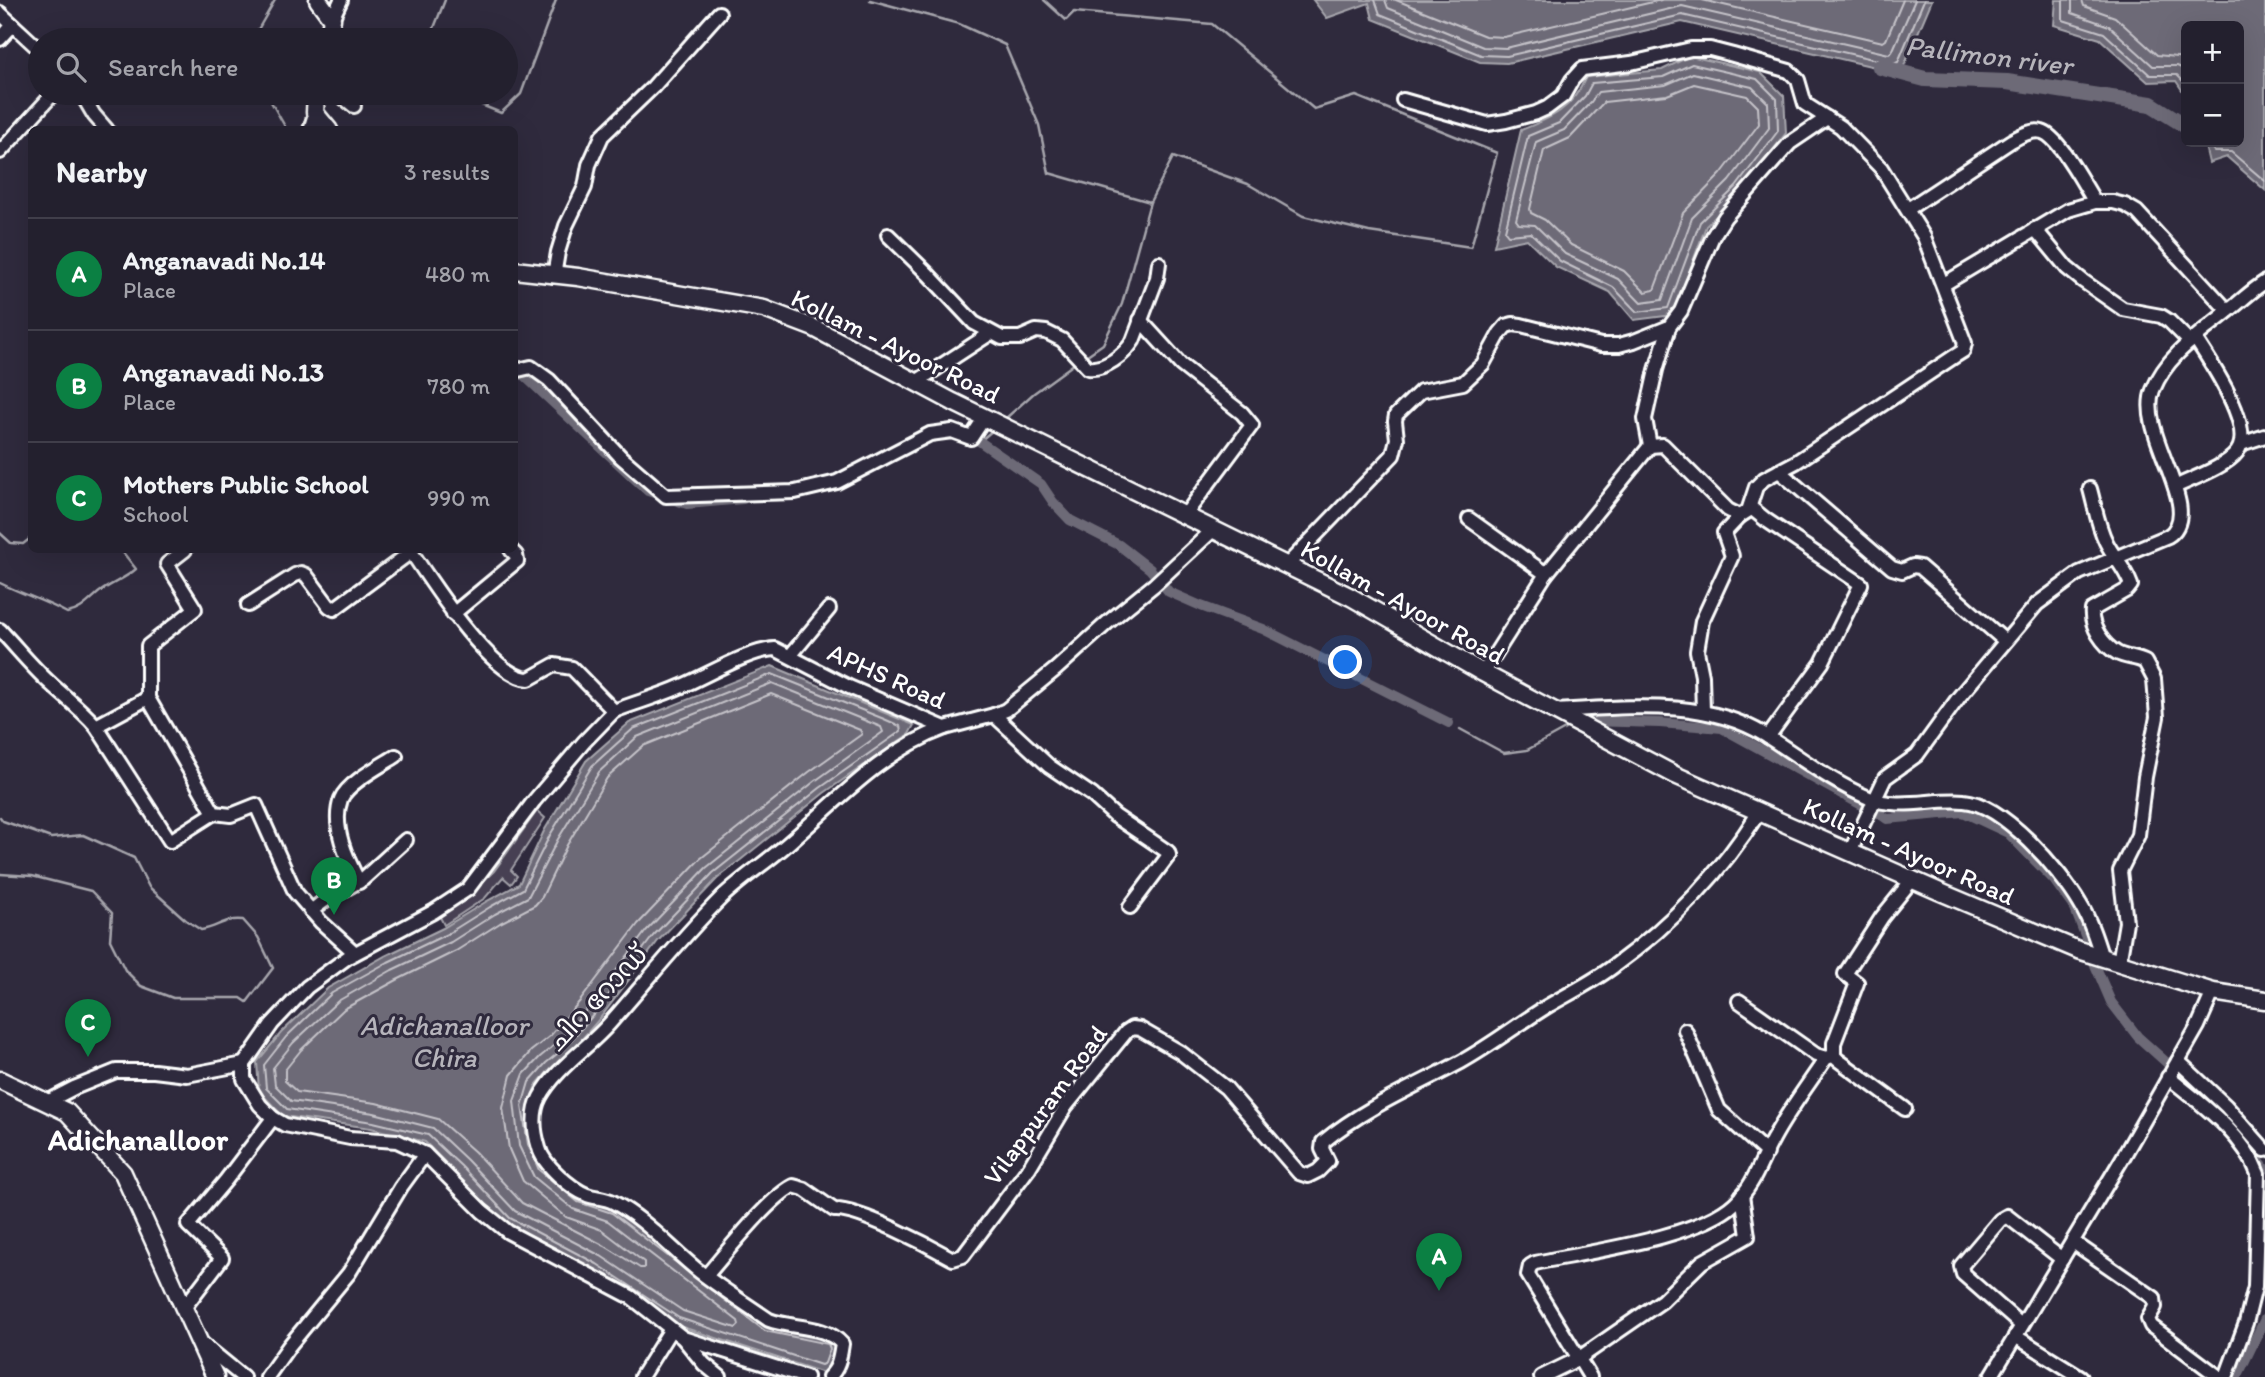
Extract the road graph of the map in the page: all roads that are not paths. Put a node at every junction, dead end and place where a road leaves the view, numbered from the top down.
1 (318, 0) edge
2 (341, 0) edge
3 (0, 13) edge
4 (719, 13) dead end
5 (332, 19) junction
6 (13, 25) junction
7 (330, 28) edge
8 (0, 39) edge
9 (28, 39) edge
10 (1404, 100) dead end
11 (43, 105) edge
12 (88, 105) edge
13 (1827, 118) junction
14 (104, 126) edge
15 (0, 152) edge
16 (2095, 202) junction
17 (1908, 209) junction
18 (2035, 229) junction
19 (888, 235) dead end
20 (1159, 263) dead end
21 (518, 271) edge
22 (554, 276) junction
23 (2265, 282) edge
24 (1944, 284) junction
25 (2228, 311) junction
26 (1140, 320) junction
27 (1669, 327) junction
28 (990, 333) junction
29 (2193, 340) junction
30 (518, 370) edge
31 (916, 382) junction
32 (985, 417) junction
33 (2265, 436) edge
34 (2241, 444) junction
35 (1650, 446) junction
36 (1779, 471) junction
37 (2175, 487) junction
38 (2090, 489) dead end
39 (1745, 511) junction
40 (1185, 515) junction
41 (1469, 519) dead end
42 (1214, 529) junction
43 (182, 553) edge
44 (407, 553) edge
45 (411, 553) edge
46 (514, 553) edge
47 (2115, 557) junction
48 (1287, 565) junction
49 (1546, 574) junction
50 (248, 605) dead end
51 (829, 609) dead end
52 (453, 614) junction
53 (0, 630) edge
54 (2005, 641) junction
55 (790, 656) junction
56 (1483, 673) junction
57 (148, 698) junction
58 (614, 711) junction
59 (1553, 711) junction
60 (1703, 712) junction
61 (994, 715) junction
62 (96, 726) junction
63 (945, 728) junction
64 (1768, 737) junction
65 (396, 756) dead end
66 (1873, 800) junction
67 (1759, 812) junction
68 (214, 813) junction
69 (406, 840) dead end
70 (1850, 852) junction
71 (1912, 880) junction
72 (359, 882) junction
73 (1130, 907) dead end
74 (311, 911) junction
75 (355, 953) junction
76 (2102, 958) junction
77 (2119, 963) junction
78 (2213, 992) junction
79 (2257, 999) edge
80 (1739, 1001) dead end
81 (2265, 1010) edge
82 (1685, 1030) dead end
83 (1830, 1057) junction
84 (244, 1064) junction
85 (2173, 1069) junction
86 (0, 1080) edge
87 (47, 1102) junction
88 (1905, 1109) dead end
89 (273, 1118) junction
90 (2265, 1150) edge
91 (1767, 1153) junction
92 (425, 1154) junction
93 (1742, 1195) junction
94 (2073, 1242) junction
95 (2062, 1259) junction
96 (706, 1276) junction
97 (184, 1308) junction
98 (671, 1329) junction
99 (2018, 1331) junction
100 (683, 1338) junction
101 (200, 1342) junction
102 (1578, 1359) junction
103 (215, 1377) edge
104 (243, 1377) edge
105 (267, 1377) edge
106 (641, 1377) edge
107 (719, 1377) edge
108 (806, 1377) edge
109 (829, 1377) edge
110 (1541, 1377) edge
111 (1590, 1377) edge
112 (1991, 1377) edge
113 (2081, 1377) edge
114 (2219, 1377) edge
115 (2226, 1377) edge

1 - 5 main road
2 - 5 street
3 - 6 street
4 - 22 street
5 - 7 main road
6 - 8 street
6 - 9 street
10 - 13 street
11 - 15 street
12 - 14 street
13 - 17 street
13 - 27 street
16 - 17 street
16 - 18 street
16 - 25 street
17 - 24 street
18 - 24 street
18 - 29 street
19 - 28 street
20 - 26 street
21 - 22 main road, Kollam - Ayoor Road
22 - 31 main road, Kollam - Ayoor Road
23 - 25 street
24 - 36 street
25 - 29 street
26 - 28 street
26 - 40 street
27 - 35 street
27 - 48 street
28 - 31 street
29 - 34 street
29 - 37 street
30 - 32 street
31 - 32 main road, Kollam - Ayoor Road
32 - 40 main road, Kollam - Ayoor Road
33 - 34 street
34 - 37 street
35 - 39 street
35 - 49 street
36 - 39 street
36 - 54 street
37 - 47 street
38 - 47 street
39 - 60 street
39 - 64 street
40 - 42 main road, Kollam - Ayoor Road
41 - 49 street
42 - 48 main road, Kollam - Ayoor Road
42 - 61 street, APHS Road
43 - 57 street
44 - 50 street
45 - 52 street
46 - 52 street
47 - 54 street
47 - 77 street
48 - 56 main road, Kollam - Ayoor Road
49 - 56 street
51 - 55 street
52 - 58 street
53 - 62 street
54 - 66 street
55 - 58 street, APHS Road
55 - 63 street, APHS Road
56 - 59 main road, Kollam - Ayoor Road
57 - 62 street
57 - 68 street
58 - 75 street
59 - 60 street
59 - 67 main road, Kollam - Ayoor Road
60 - 64 street
61 - 63 street, APHS Road
61 - 73 street
62 - 68 street
63 - 96 street, ചിറ റോഡ്
64 - 66 street
65 - 72 street
66 - 70 street
66 - 76 street
67 - 70 main road, Kollam - Ayoor Road
67 - 96 street, Vilappuram Road
68 - 74 street
69 - 72 street
70 - 71 main road, Kollam - Ayoor Road
71 - 76 main road, Kollam - Ayoor Road
71 - 83 street
72 - 74 street
74 - 75 street
75 - 84 street
76 - 77 main road, Kollam - Ayoor Road
77 - 78 main road, Kollam - Ayoor Road
78 - 79 main road, Kollam - Ayoor Road
78 - 85 street
79 - 81 street
80 - 83 street
82 - 91 street
83 - 88 street
83 - 91 street
84 - 87 street
84 - 89 street
85 - 90 street
85 - 94 street
85 - 115 street
86 - 87 main road
87 - 97 main road
89 - 92 street
89 - 97 street
91 - 93 street
92 - 98 street
92 - 105 street
93 - 102 street
93 - 102 street
94 - 95 street
94 - 114 street
95 - 99 street
95 - 99 street
96 - 109 street, ചിറ റോഡ്
97 - 101 main road
98 - 100 street
98 - 106 street
99 - 112 street
99 - 113 street
100 - 107 street
100 - 108 street
101 - 103 main road
101 - 104 street
102 - 110 street
102 - 111 street

